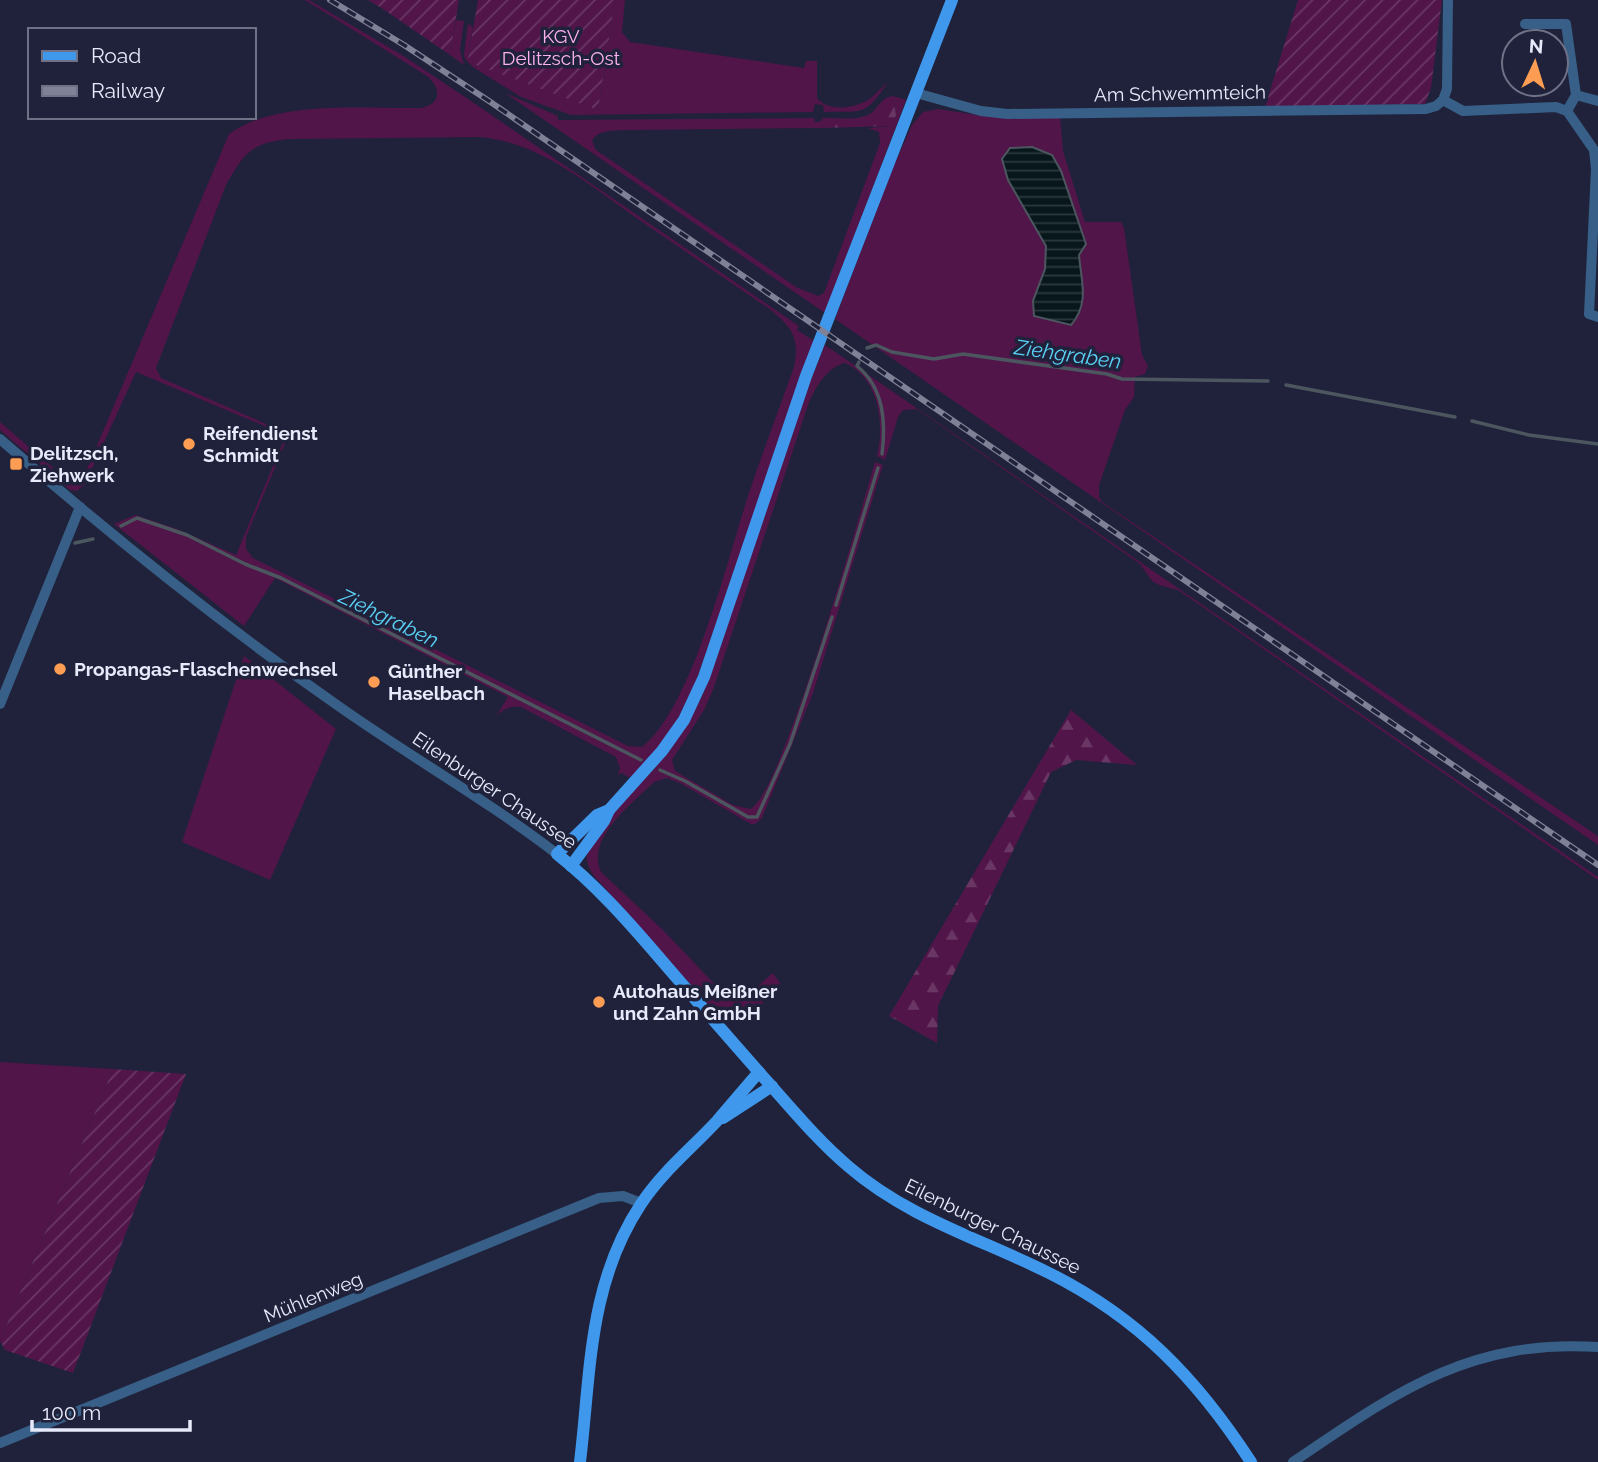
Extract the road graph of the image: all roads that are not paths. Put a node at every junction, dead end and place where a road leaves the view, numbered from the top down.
1 (952, 0) edge
2 (1448, 0) edge
3 (1525, 24) dead end
4 (916, 93) junction
5 (1576, 95) junction
6 (1443, 100) junction
7 (1598, 102) edge
8 (1567, 111) junction
9 (1597, 176) edge
10 (1598, 317) edge
11 (0, 439) edge
12 (80, 507) junction
13 (0, 704) edge
14 (608, 810) junction
15 (556, 854) junction
16 (571, 866) junction
17 (759, 1072) junction
18 (772, 1086) junction
19 (717, 1121) junction
20 (641, 1203) junction
21 (1598, 1347) edge
22 (0, 1443) edge
23 (580, 1462) edge
24 (1251, 1462) edge
25 (1293, 1462) edge

1 - 4 main road
2 - 6 street
3 - 5 street
4 - 6 street, Am Schwemmteich
4 - 14 main road
5 - 7 street
5 - 8 street
6 - 8 street
8 - 9 street
9 - 10 street
11 - 12 street, Eilenburger Chaussee
12 - 13 street
12 - 15 street, Eilenburger Chaussee
14 - 15 main road
14 - 16 main road
15 - 16 main road, Eilenburger Chaussee
16 - 17 main road, Eilenburger Chaussee
17 - 18 main road, Eilenburger Chaussee
17 - 19 main road
18 - 19 main road
18 - 24 main road, Eilenburger Chaussee
19 - 20 main road
20 - 22 street, Mühlenweg
20 - 23 main road
21 - 25 street

